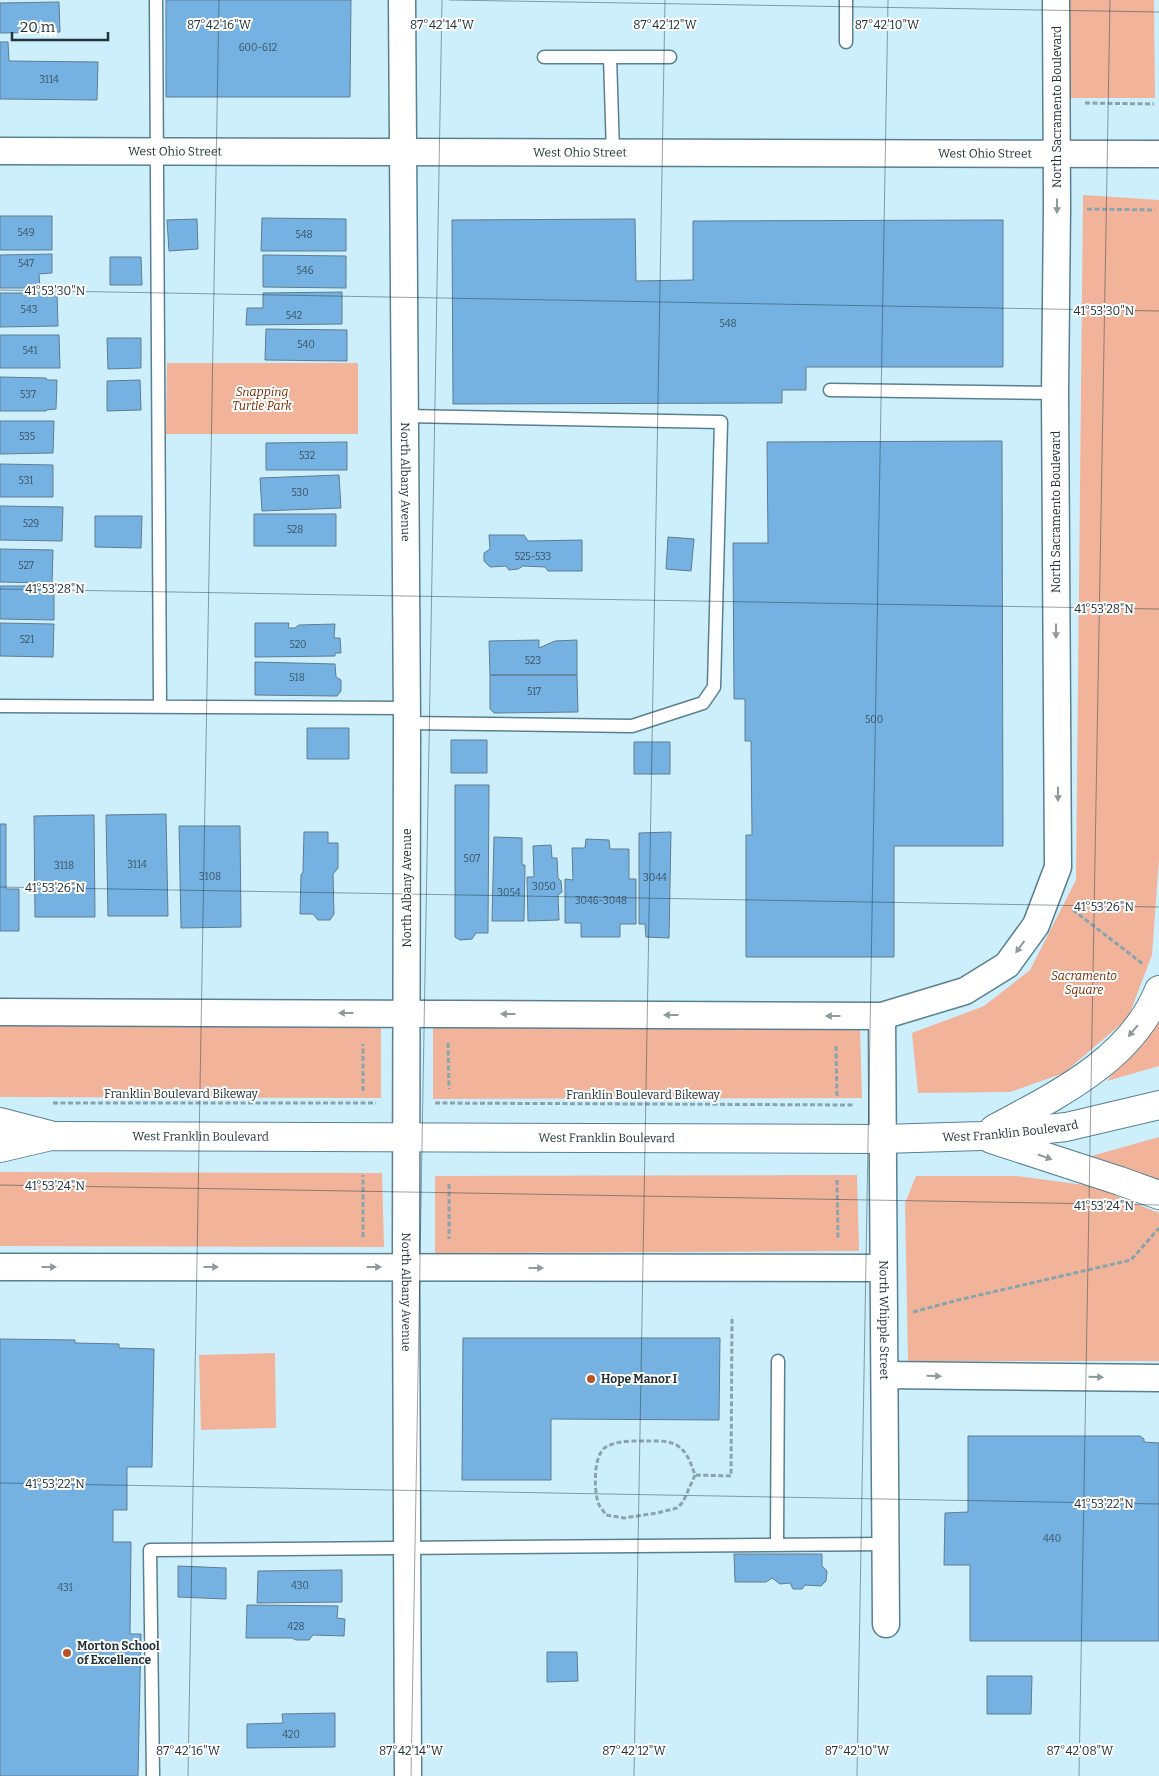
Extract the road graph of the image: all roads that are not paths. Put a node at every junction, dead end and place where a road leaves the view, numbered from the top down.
1 (156, 0) edge
2 (402, 0) edge
3 (846, 0) edge
4 (1056, 0) edge
5 (846, 42) dead end
6 (544, 57) dead end
7 (610, 57) junction
8 (670, 57) dead end
9 (0, 151) edge
10 (157, 152) junction
11 (403, 152) junction
12 (613, 153) junction
13 (1057, 154) junction
14 (1159, 154) edge
15 (830, 390) dead end
16 (1055, 394) junction
17 (405, 416) junction
18 (0, 706) edge
19 (160, 706) junction
20 (407, 715) junction
21 (1153, 979) edge
22 (0, 1012) edge
23 (407, 1014) junction
24 (882, 1016) junction
25 (1159, 1105) edge
26 (0, 1122) edge
27 (51, 1136) junction
28 (982, 1136) junction
29 (406, 1138) junction
30 (882, 1139) junction
31 (0, 1148) edge
32 (1159, 1195) edge
33 (0, 1267) edge
34 (406, 1268) junction
35 (883, 1268) junction
36 (778, 1362) dead end
37 (885, 1375) junction
38 (1159, 1378) edge
39 (885, 1544) junction
40 (777, 1545) junction
41 (407, 1549) junction
42 (886, 1624) dead end
43 (154, 1776) edge
44 (408, 1776) edge

1 - 10 lane
2 - 11 street, North Albany Avenue
3 - 5 lane
4 - 13 street, North Sacramento Boulevard
6 - 7 lane
7 - 8 lane
7 - 12 lane
9 - 10 street, West Ohio Street
10 - 11 street, West Ohio Street
10 - 19 lane
11 - 12 street, West Ohio Street
11 - 17 street, North Albany Avenue
12 - 13 street, West Ohio Street
13 - 14 street, West Ohio Street
13 -> 16 street, North Sacramento Boulevard
15 - 16 lane
16 -> 24 street, North Sacramento Boulevard
17 - 20 street, North Albany Avenue
17 - 20 lane
18 - 19 lane
19 - 20 lane
20 - 23 street, North Albany Avenue
21 -> 28 street
23 -> 22 street
24 -> 23 street
23 - 29 street, North Albany Avenue
24 - 30 street, North Whipple Street
25 - 28 street, West Franklin Boulevard
26 - 27 street, West Franklin Boulevard
27 - 29 street, West Franklin Boulevard
27 - 31 street, West Franklin Boulevard
28 - 30 street, West Franklin Boulevard
28 -> 32 street
29 - 30 street, West Franklin Boulevard
29 - 34 street, North Albany Avenue
30 - 35 street, North Whipple Street
33 -> 34 street
34 -> 35 street
34 - 41 street, North Albany Avenue
35 - 37 street, North Whipple Street
36 - 40 lane
37 -> 38 street
37 - 39 street, North Whipple Street
39 - 40 lane
39 - 42 street, North Whipple Street
40 - 41 lane
41 - 43 lane
41 - 44 street, North Albany Avenue

